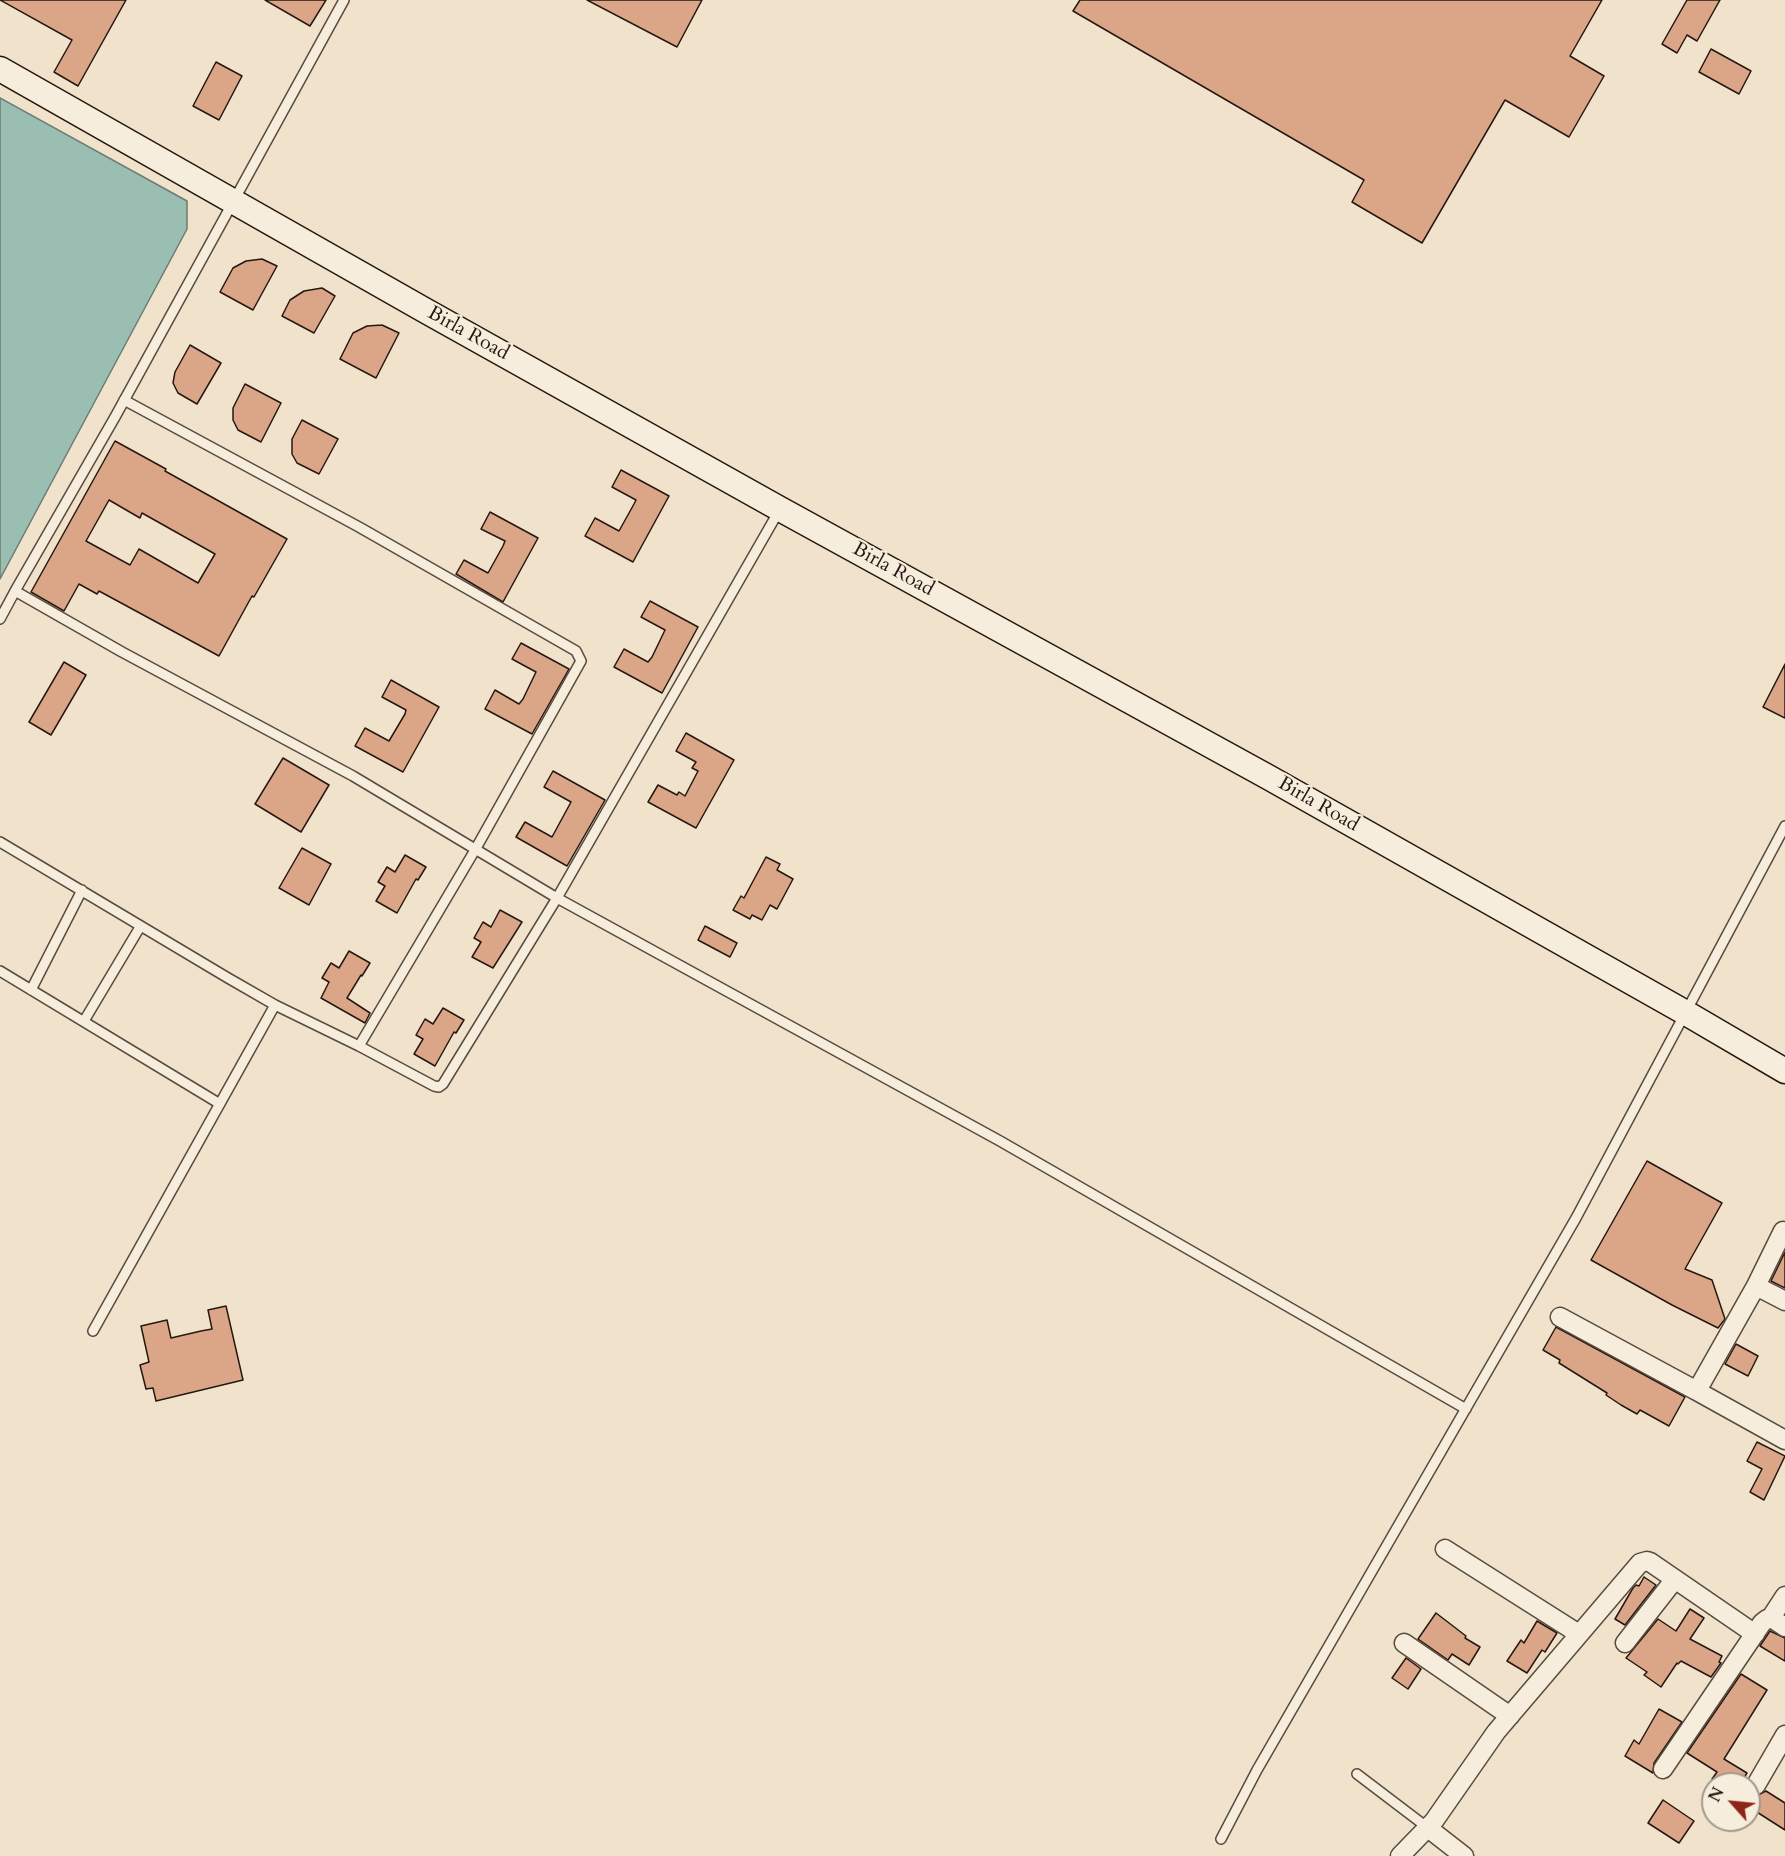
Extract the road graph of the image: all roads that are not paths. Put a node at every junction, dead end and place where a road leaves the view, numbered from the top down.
1 (344, 0) edge
2 (0, 69) edge
3 (233, 201) junction
4 (124, 400) junction
5 (780, 509) junction
6 (15, 591) junction
7 (0, 619) edge
8 (1785, 826) edge
9 (2, 847) edge
10 (475, 850) junction
11 (82, 890) junction
12 (557, 898) junction
13 (140, 927) junction
14 (0, 971) edge
15 (31, 990) junction
16 (275, 1005) junction
17 (1686, 1013) junction
18 (84, 1021) junction
19 (359, 1046) junction
20 (1785, 1071) edge
21 (220, 1104) junction
22 (1783, 1231) dead end
23 (1756, 1286) junction
24 (1785, 1301) edge
25 (1560, 1317) dead end
26 (93, 1330) dead end
27 (1695, 1390) junction
28 (1466, 1408) junction
29 (1785, 1440) edge
30 (1445, 1549) dead end
31 (1675, 1579) junction
32 (1785, 1596) edge
33 (1777, 1623) edge
34 (1579, 1634) junction
35 (1755, 1634) junction
36 (1404, 1643) dead end
37 (1625, 1643) dead end
38 (1510, 1716) junction
39 (1785, 1735) edge
40 (1663, 1769) dead end
41 (1357, 1774) dead end
42 (1761, 1776) edge
43 (1428, 1828) junction
44 (1221, 1839) dead end
45 (1400, 1856) edge
46 (1464, 1856) edge

1 - 3 lane
2 - 3 street, Birla Road
3 - 4 lane
3 - 5 street, Birla Road
4 - 6 lane
4 - 10 lane
5 - 12 lane
5 - 17 street, Birla Road
6 - 7 lane
6 - 10 lane
8 - 17 lane
9 - 11 lane
10 - 12 lane
10 - 19 lane
11 - 13 lane
11 - 15 lane
12 - 19 lane
12 - 28 lane
13 - 16 lane
13 - 18 lane
14 - 15 lane
15 - 18 lane
16 - 19 lane
16 - 21 lane
17 - 20 street, Birla Road
17 - 28 lane
18 - 21 lane
21 - 26 lane
22 - 23 street
23 - 24 street
23 - 27 street
25 - 27 street
27 - 29 street
28 - 44 lane
30 - 34 street
31 - 34 street
31 - 35 street
31 - 37 street
32 - 33 street
33 - 35 street
34 - 38 street
35 - 40 street
36 - 38 street
38 - 43 street
39 - 42 street
41 - 43 lane
43 - 45 street
43 - 46 street

